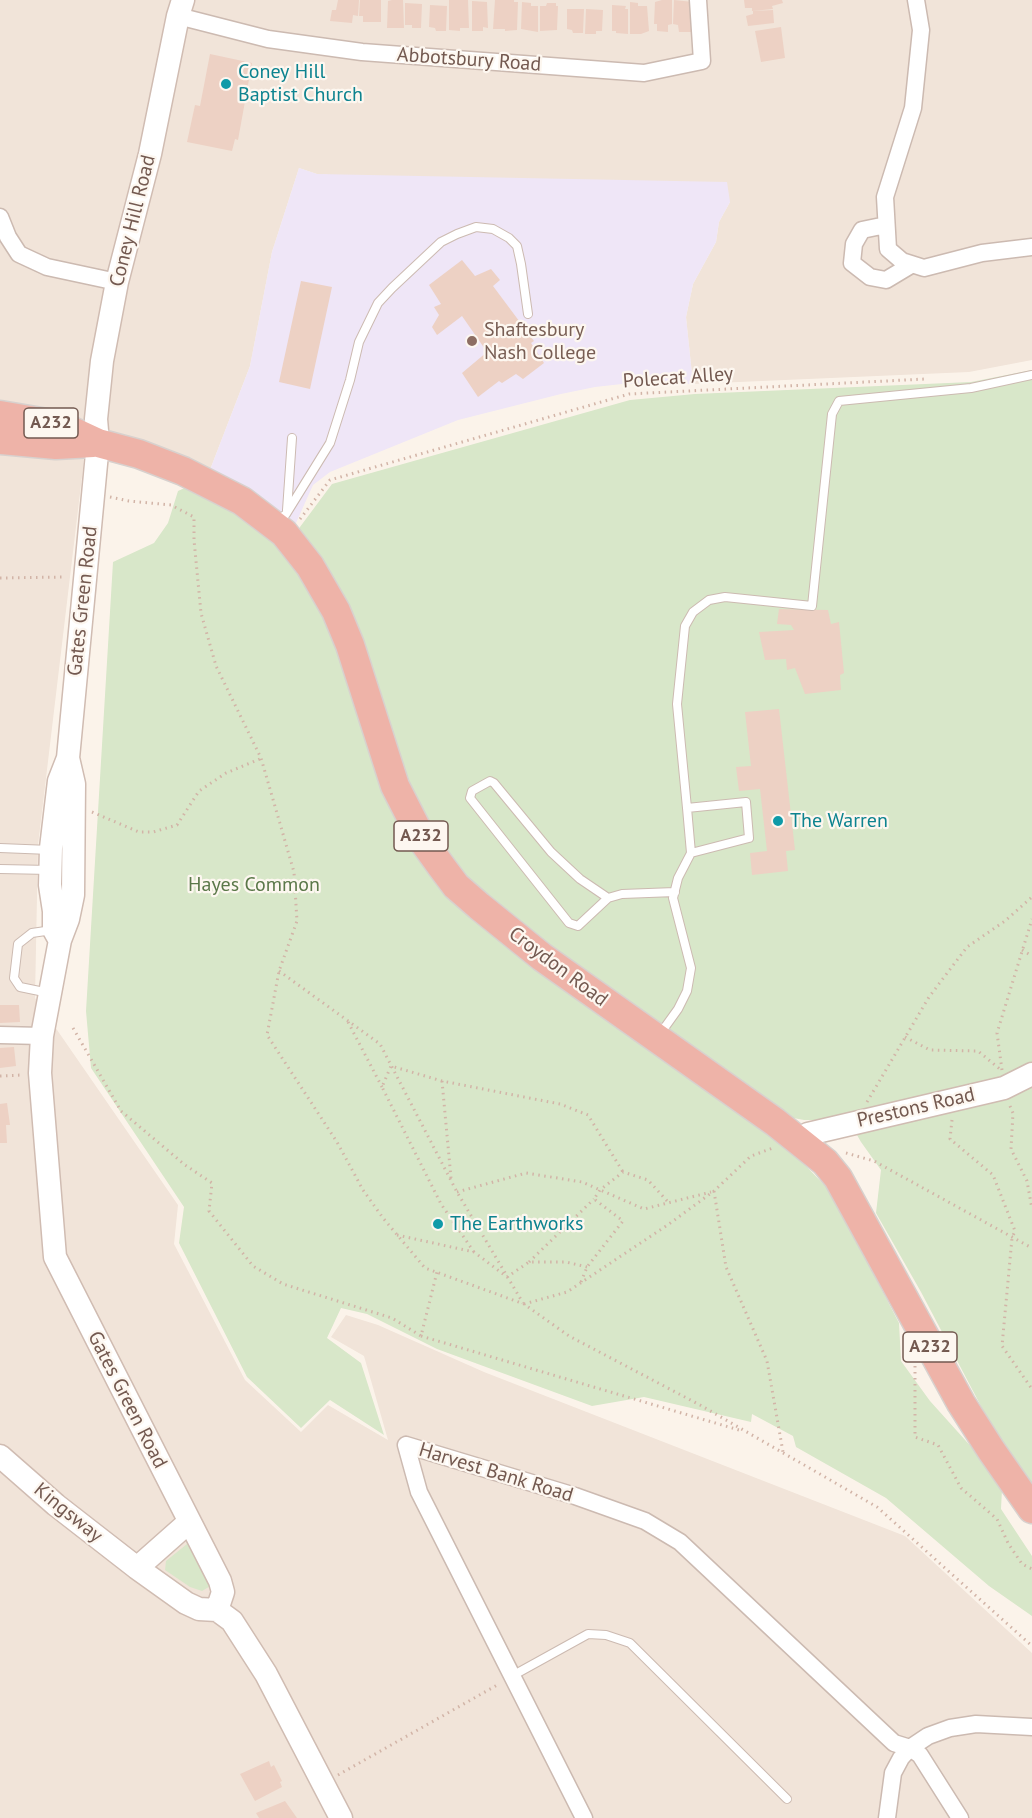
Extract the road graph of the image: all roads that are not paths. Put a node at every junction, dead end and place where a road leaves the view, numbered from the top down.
1 (698, 0) edge
2 (916, 0) edge
3 (180, 8) edge
4 (0, 217) edge
5 (886, 225) junction
6 (1032, 247) edge
7 (911, 265) junction
8 (117, 282) junction
9 (528, 314) dead end
10 (1032, 375) edge
11 (0, 415) edge
12 (292, 438) dead end
13 (0, 440) edge
14 (98, 443) junction
15 (280, 519) junction
16 (68, 758) junction
17 (687, 808) junction
18 (0, 849) edge
19 (691, 853) junction
20 (50, 860) junction
21 (0, 869) edge
22 (675, 892) junction
23 (608, 898) junction
24 (57, 935) junction
25 (50, 993) junction
26 (0, 1035) edge
27 (42, 1036) junction
28 (656, 1040) junction
29 (1032, 1074) edge
30 (799, 1140) junction
31 (0, 1456) edge
32 (1032, 1509) edge
33 (189, 1522) junction
34 (137, 1568) junction
35 (217, 1610) junction
36 (512, 1676) junction
37 (1032, 1727) edge
38 (910, 1748) junction
39 (787, 1799) dead end
40 (340, 1818) edge
41 (584, 1818) edge
42 (887, 1818) edge
43 (960, 1818) edge

1 - 3 street, Abbotsbury Road
2 - 5 street
3 - 8 street, Coney Hill Road
4 - 8 street
5 - 7 street
5 - 7 street
6 - 7 street
8 - 14 street, Coney Hill Road
9 - 15 lane
10 - 17 lane
11 - 14 highway, Croydon Road / A232
12 - 15 lane
13 - 14 highway, Croydon Road / A232
14 - 15 highway, Croydon Road / A232
14 - 16 street, Gates Green Road
15 - 28 highway, Croydon Road / A232
16 - 20 street, Gates Green Road
16 - 24 street, Gates Green Road
17 - 19 lane
17 - 19 lane
18 - 20 lane
19 - 22 lane
20 - 21 lane
20 - 24 street, Gates Green Road
22 - 23 lane
22 - 28 lane
23 - 23 lane
24 - 25 street, Gates Green Road
24 - 25 lane
25 - 27 street, Gates Green Road
26 - 27 street
27 - 33 street, Gates Green Road
28 - 30 highway, Croydon Road / A232
29 - 30 street, Prestons Road
30 - 32 highway, Croydon Road / A232
31 - 34 street, Kingsway
33 - 34 street
33 - 35 street, Gates Green Road
34 - 35 street, Kingsway
35 - 40 street
36 - 38 street, Harvest Bank Road
36 - 39 lane
36 - 41 street, Harvest Bank Road
37 - 38 street
38 - 42 street
38 - 43 street

